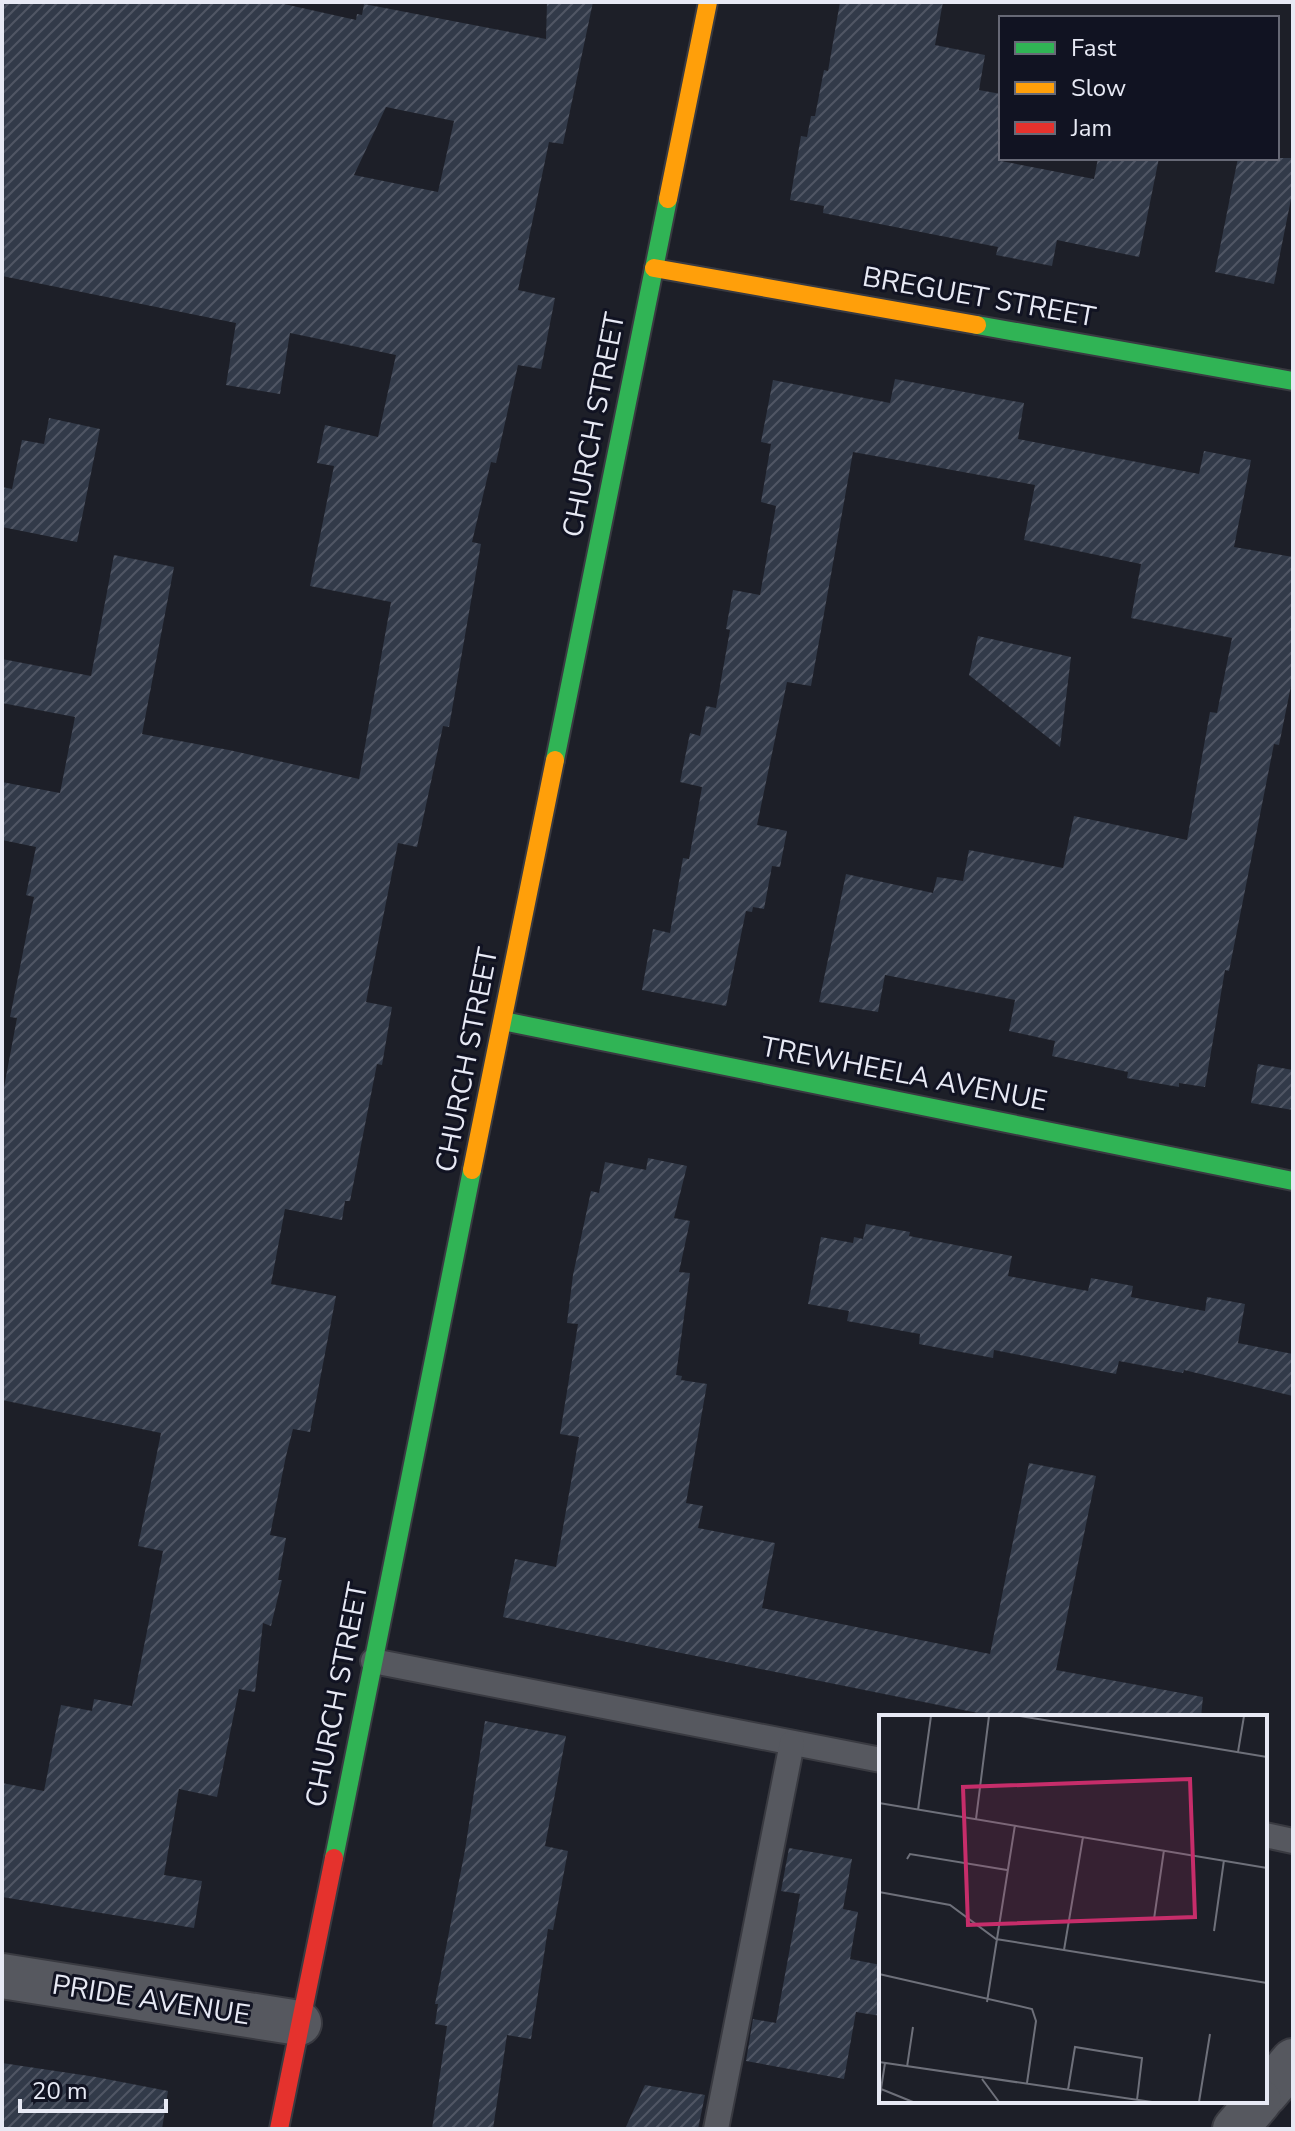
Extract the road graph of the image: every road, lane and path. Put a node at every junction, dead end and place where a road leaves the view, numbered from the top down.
1 (708, 2) edge
2 (654, 268) junction
3 (1293, 381) edge
4 (503, 1021) junction
5 (1293, 1181) edge
6 (373, 1661) junction
7 (792, 1743) junction
8 (879, 1760) edge
9 (1267, 1835) edge
10 (1293, 1841) edge
11 (2, 1976) edge
12 (299, 2023) junction
13 (1293, 2061) edge
14 (1267, 2092) edge
15 (1257, 2103) edge
16 (279, 2129) edge
17 (716, 2129) edge
18 (1235, 2129) edge

1 - 2 street, CHURCH STREET
2 - 3 street, BREGUET STREET
2 - 4 street, CHURCH STREET
4 - 5 street, TREWHEELA AVENUE
4 - 6 street, CHURCH STREET
6 - 7 lane
6 - 12 street, CHURCH STREET
7 - 8 lane
7 - 17 lane
9 - 10 lane
11 - 12 street, PRIDE AVENUE
12 - 16 street, CHURCH STREET
13 - 14 street
15 - 18 street

